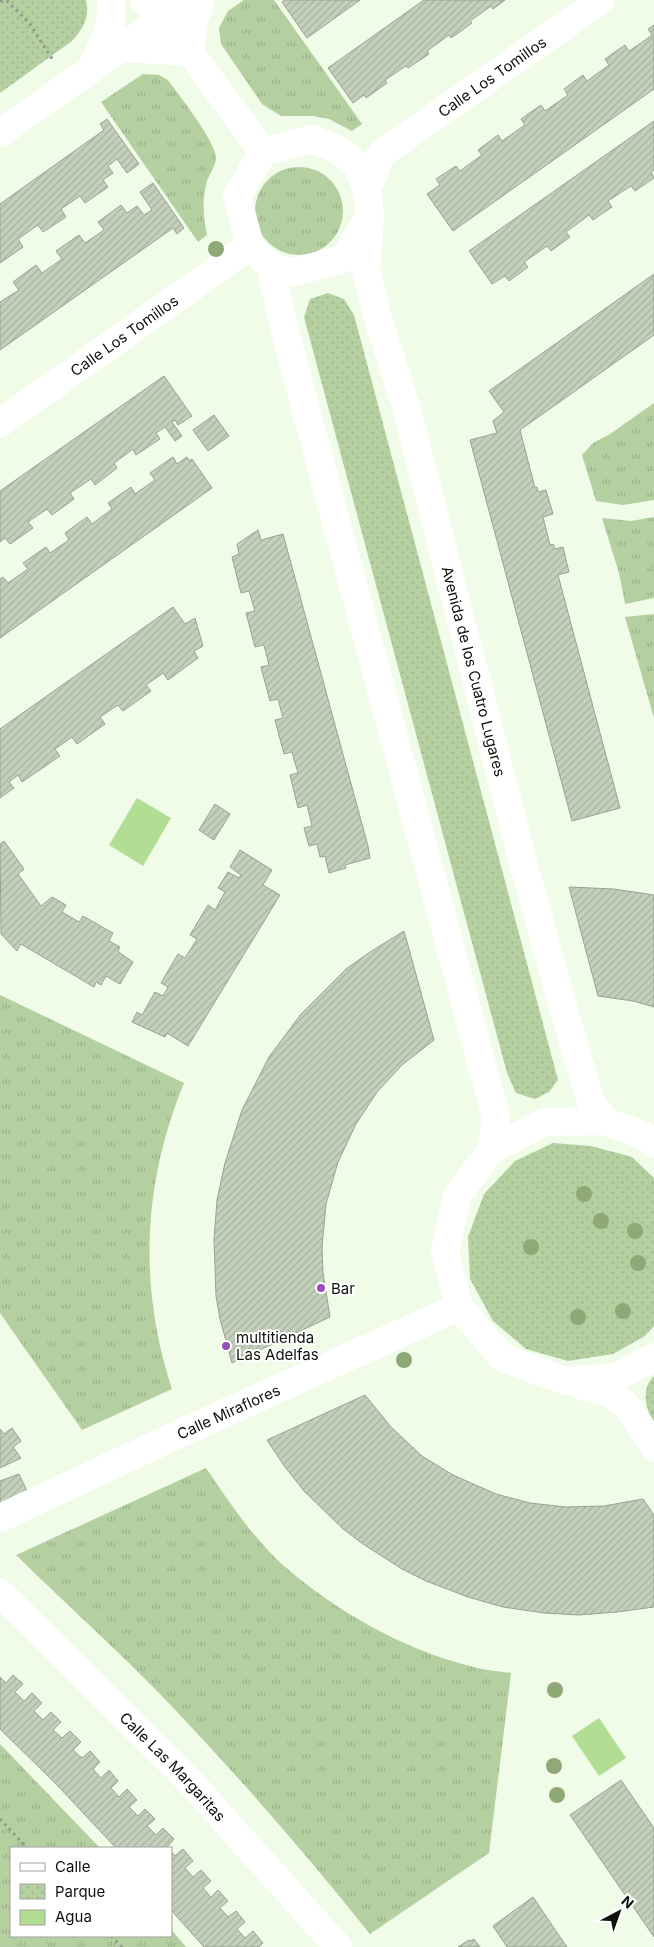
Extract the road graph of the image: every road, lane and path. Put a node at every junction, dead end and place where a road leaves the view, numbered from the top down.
1 (111, 0) edge
2 (144, 0) edge
3 (190, 0) edge
4 (200, 0) edge
5 (601, 0) edge
6 (0, 1) edge
7 (161, 9) edge
8 (122, 48) junction
9 (190, 52) junction
10 (91, 70) junction
11 (68, 86) junction
12 (0, 133) edge
13 (337, 149) junction
14 (263, 152) junction
15 (381, 154) junction
16 (369, 203) junction
17 (250, 246) junction
18 (271, 266) junction
19 (0, 423) edge
20 (605, 1121) junction
21 (654, 1144) edge
22 (491, 1150) junction
23 (459, 1307) junction
24 (654, 1357) edge
25 (566, 1381) junction
26 (654, 1447) edge
27 (0, 1518) edge
28 (0, 1593) edge
29 (0, 1819) edge
30 (26, 1847) edge
31 (111, 1937) edge
32 (122, 1947) edge
33 (338, 1947) edge

1 - 10 main road
2 - 7 main road
3 - 7 main road
4 - 9 main road
5 - 15 main road, Calle Los Tomillos
6 - 11 path
7 - 8 main road
7 - 9 main road
8 - 9 main road
8 - 10 main road
9 - 14 main road
10 - 11 main road
11 - 12 main road
13 - 14 main road
13 - 15 main road
13 - 16 main road
14 - 17 main road
15 - 16 main road
16 - 18 main road
16 - 20 main road, Avenida de los Cuatro Lugares
17 - 18 main road
17 - 19 main road, Calle Los Tomillos
18 - 22 main road
20 - 21 main road
20 - 22 main road
22 - 23 main road
23 - 25 main road
23 - 27 main road, Calle Miraflores
24 - 25 main road
25 - 26 main road
28 - 33 main road, Calle Las Margaritas
29 - 30 path
31 - 32 path

